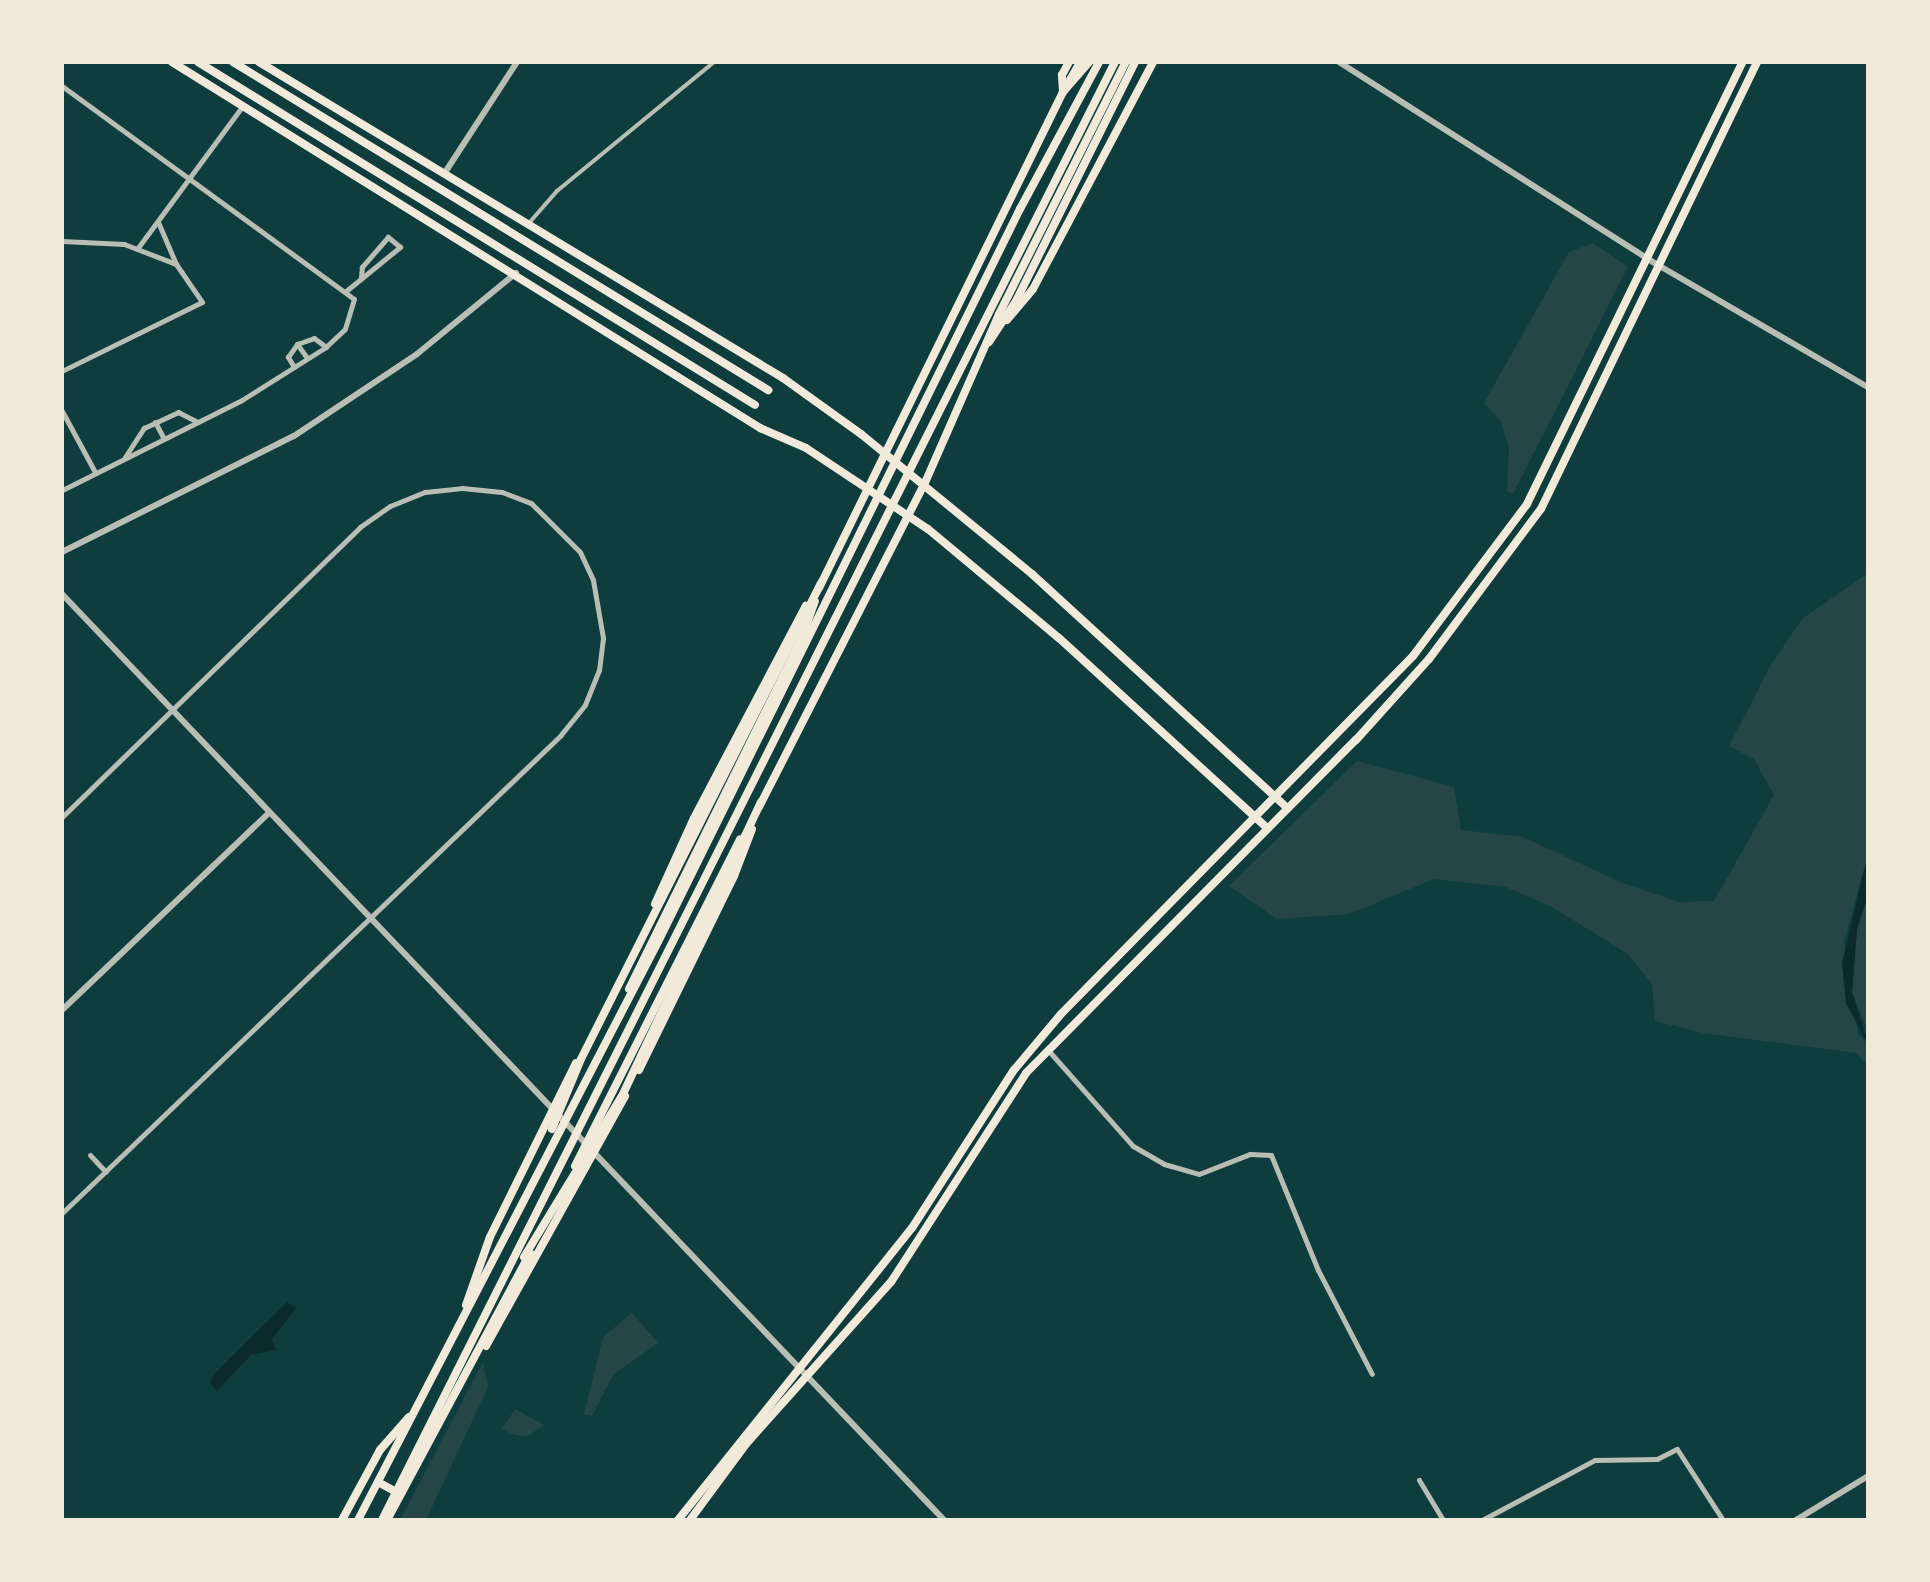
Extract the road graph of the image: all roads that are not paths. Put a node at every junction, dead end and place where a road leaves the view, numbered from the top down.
1 (172, 62) edge
2 (198, 62) edge
3 (233, 62) edge
4 (259, 62) edge
5 (517, 62) edge
6 (714, 62) edge
7 (1069, 62) edge
8 (1080, 62) edge
9 (1089, 62) edge
10 (1099, 62) edge
11 (1115, 62) edge
12 (1126, 62) edge
13 (1135, 62) edge
14 (1153, 62) edge
15 (1339, 62) edge
16 (1743, 62) edge
17 (1757, 62) edge
18 (62, 86) edge
19 (1063, 92) junction
20 (241, 108) junction
21 (444, 174) junction
22 (188, 177) junction
23 (157, 221) junction
24 (528, 225) junction
25 (62, 241) edge
26 (137, 249) junction
27 (1645, 256) junction
28 (176, 264) junction
29 (1658, 265) junction
30 (516, 273) junction
31 (361, 277) junction
32 (346, 291) junction
33 (989, 342) junction
34 (297, 344) junction
35 (326, 347) junction
36 (307, 358) junction
37 (294, 367) junction
38 (62, 371) edge
39 (1868, 387) edge
40 (768, 390) dead end
41 (755, 405) dead end
42 (62, 411) edge
43 (155, 422) junction
44 (198, 422) junction
45 (164, 439) junction
46 (889, 455) junction
47 (124, 458) junction
48 (95, 472) junction
49 (924, 485) junction
50 (869, 489) junction
51 (62, 490) edge
52 (908, 516) junction
53 (62, 552) edge
54 (821, 583) junction
55 (62, 594) edge
56 (173, 712) junction
57 (1275, 798) junction
58 (761, 802) junction
59 (1286, 807) junction
60 (268, 814) junction
61 (62, 817) edge
62 (1255, 818) junction
63 (1266, 827) junction
64 (371, 920) junction
65 (62, 1010) edge
66 (1048, 1050) junction
67 (554, 1105) junction
68 (564, 1121) junction
69 (586, 1145) junction
70 (90, 1155) dead end
71 (596, 1155) junction
72 (535, 1170) junction
73 (106, 1172) junction
74 (62, 1213) edge
75 (496, 1302) junction
76 (457, 1332) junction
77 (799, 1364) junction
78 (471, 1366) junction
79 (809, 1374) junction
80 (1372, 1374) dead end
81 (415, 1410) junction
82 (1868, 1476) edge
83 (1419, 1480) dead end
84 (378, 1482) junction
85 (401, 1494) junction
86 (342, 1520) edge
87 (358, 1520) edge
88 (384, 1520) edge
89 (678, 1520) edge
90 (690, 1520) edge
91 (944, 1520) edge
92 (1443, 1520) edge
93 (1482, 1520) edge
94 (1723, 1520) edge
95 (1796, 1520) edge

1 - 20 main road
2 - 41 main road
3 - 40 main road
4 - 21 main road
5 - 21 street
6 - 24 street
7 - 19 main road
8 - 19 main road
9 - 19 main road
10 - 72 main road
11 - 75 main road
12 - 33 main road
13 - 33 main road
14 - 33 main road
15 - 27 street
16 - 27 main road
17 - 29 main road
18 - 22 street
19 - 46 main road
20 - 22 street
20 - 30 main road
21 - 24 main road
22 - 23 street
22 - 32 street
23 - 26 street
23 - 28 street
24 - 46 main road
25 - 26 street
26 - 28 street
27 - 29 street
27 - 57 main road
28 - 38 street
29 - 39 street
29 - 59 main road
30 - 50 main road
30 - 53 street
31 - 31 street
31 - 32 street
32 - 35 street
33 - 49 main road
34 - 35 street
34 - 36 street
34 - 37 street
35 - 36 street
36 - 37 street
37 - 44 street
42 - 48 street
43 - 44 street
43 - 45 street
43 - 47 street
44 - 45 street
45 - 47 street
46 - 49 main road
46 - 50 main road
47 - 48 street
48 - 51 street
49 - 52 main road
49 - 57 main road
50 - 52 main road
50 - 54 main road
52 - 58 main road
52 - 62 main road
54 - 67 main road
54 - 68 main road
54 - 72 main road
55 - 56 street
56 - 60 street
56 - 61 street
56 - 64 street
57 - 59 main road
57 - 62 main road
58 - 69 main road
58 - 71 main road
58 - 75 main road
59 - 63 main road
60 - 64 street
60 - 65 street
62 - 63 main road
62 - 77 main road
63 - 66 main road
64 - 67 street
64 - 73 street
66 - 79 main road
66 - 80 street
67 - 68 street
67 - 76 main road
68 - 69 street
68 - 76 main road
69 - 71 street
69 - 78 main road
70 - 73 street
71 - 77 street
71 - 78 main road
72 - 87 main road
73 - 74 street
75 - 88 main road
76 - 81 main road
77 - 79 street
77 - 89 main road
78 - 85 main road
79 - 90 main road
79 - 91 street
81 - 84 main road
81 - 86 main road
82 - 95 street
83 - 92 street
84 - 85 main road
84 - 87 main road
85 - 88 main road
93 - 94 street

